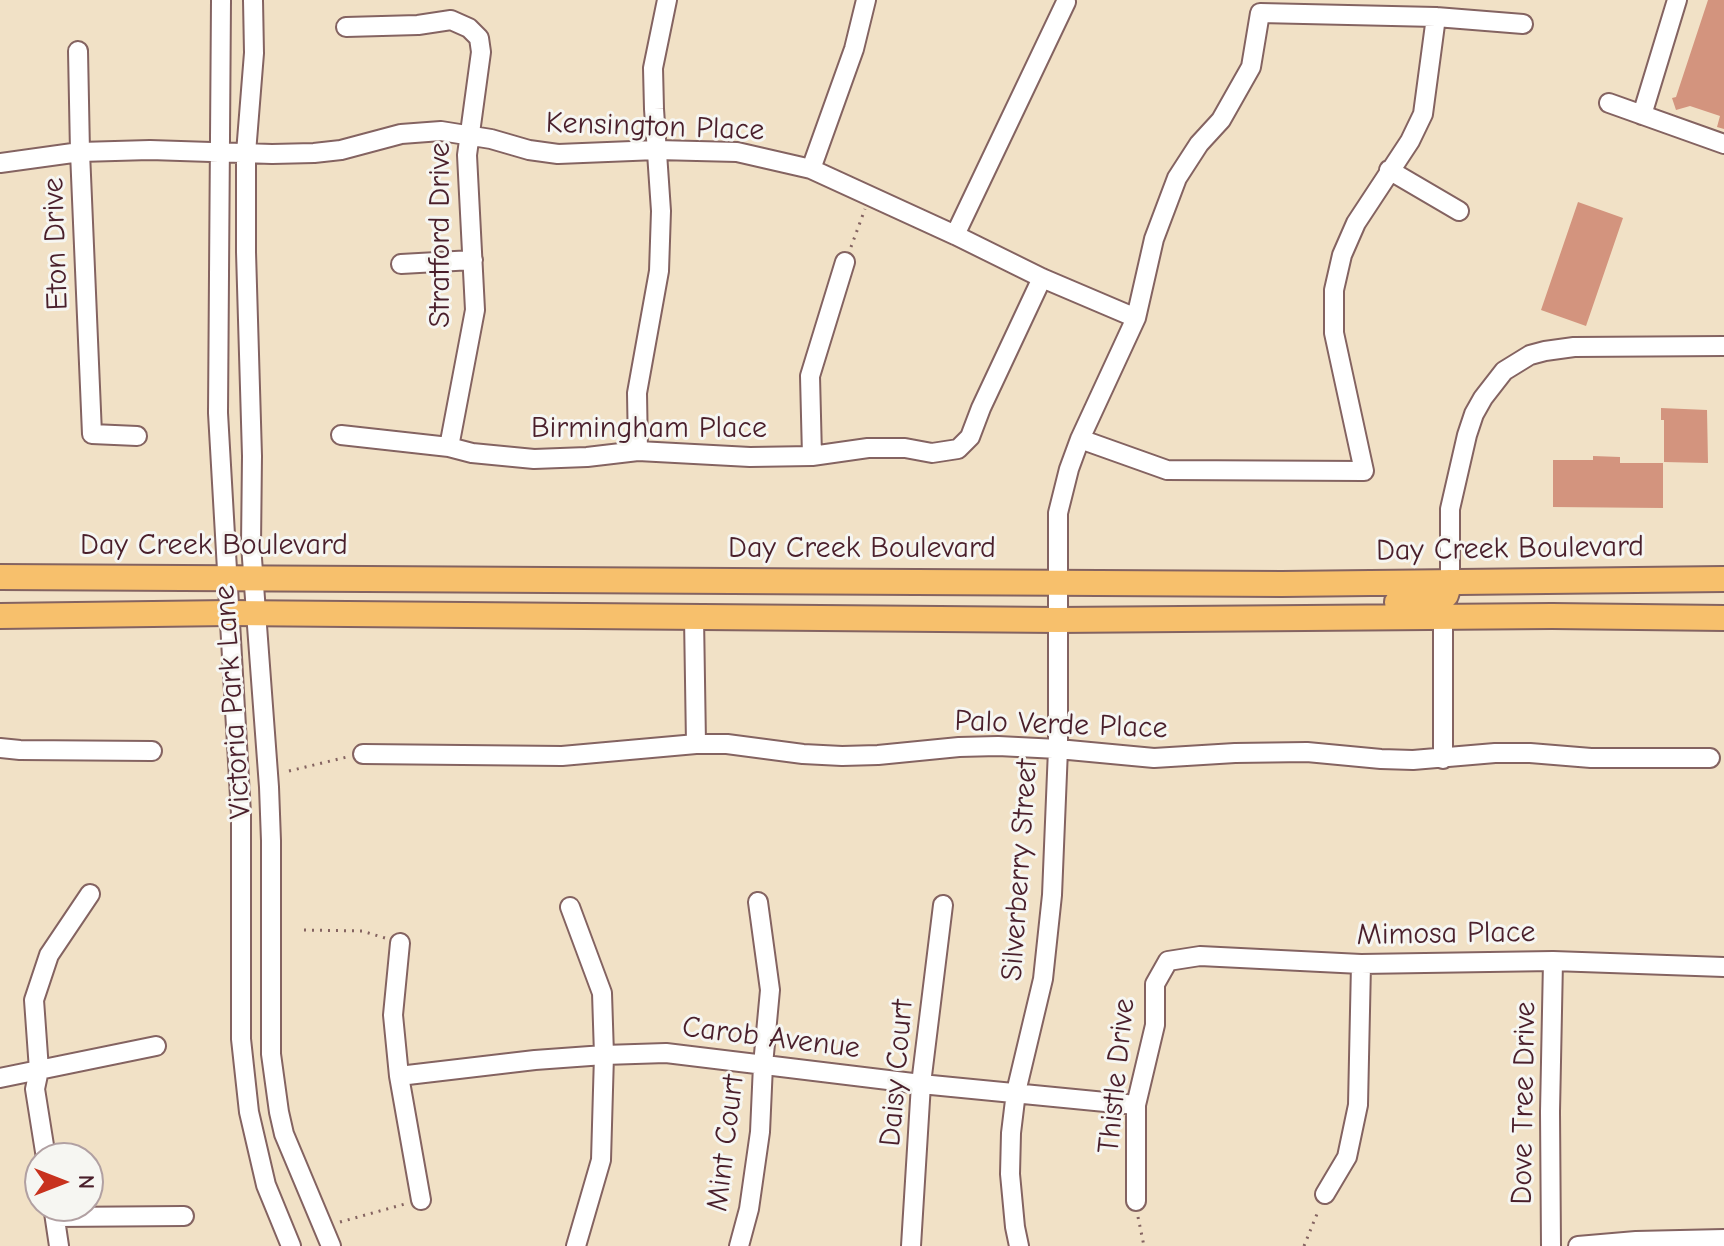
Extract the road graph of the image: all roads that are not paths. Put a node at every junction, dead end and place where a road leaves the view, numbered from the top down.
1 (221, 0) edge
2 (253, 0) edge
3 (667, 0) edge
4 (866, 0) edge
5 (1677, 0) edge
6 (1066, 2) edge
7 (1436, 17) junction
8 (1523, 24) dead end
9 (346, 27) dead end
10 (78, 51) dead end
11 (1609, 103) dead end
12 (1642, 115) junction
13 (468, 136) junction
14 (1724, 144) edge
15 (657, 150) junction
16 (80, 152) junction
17 (220, 152) junction
18 (246, 153) junction
19 (0, 163) edge
20 (811, 169) junction
21 (1389, 170) junction
22 (1459, 211) dead end
23 (955, 235) junction
24 (473, 260) junction
25 (845, 262) road end
26 (401, 264) dead end
27 (1042, 278) junction
28 (1136, 318) junction
29 (1724, 346) edge
30 (341, 435) dead end
31 (137, 436) dead end
32 (1080, 439) junction
33 (449, 447) junction
34 (638, 451) junction
35 (812, 456) junction
36 (0, 577) edge
37 (228, 577) junction
38 (253, 578) junction
39 (1724, 579) edge
40 (1450, 582) junction
41 (1058, 584) junction
42 (229, 613) junction
43 (255, 614) junction
44 (0, 616) edge
45 (694, 617) junction
46 (1443, 617) junction
47 (1724, 618) edge
48 (1312, 619) junction
49 (1058, 620) junction
50 (696, 744) junction
51 (0, 748) edge
52 (1058, 749) junction
53 (152, 751) dead end
54 (363, 754) road end
55 (1710, 758) dead end
56 (1443, 759) junction
57 (90, 894) dead end
58 (758, 902) dead end
59 (943, 905) dead end
60 (570, 907) dead end
61 (400, 943) road end
62 (1168, 961) joint
63 (1553, 961) junction
64 (1361, 964) junction
65 (1724, 967) edge
66 (156, 1046) dead end
67 (604, 1055) junction
68 (763, 1065) junction
69 (39, 1070) junction
70 (399, 1076) junction
71 (0, 1078) edge
72 (921, 1084) junction
73 (1016, 1092) junction
74 (1136, 1105) junction
75 (43, 1142) edge
76 (1325, 1194) road end
77 (421, 1200) road end
78 (1136, 1201) road end
79 (104, 1213) edge
80 (184, 1216) dead end
81 (56, 1222) edge
82 (1724, 1239) edge
83 (59, 1246) edge
84 (291, 1246) edge
85 (331, 1246) edge
86 (576, 1246) edge
87 (739, 1246) edge
88 (911, 1246) edge
89 (1019, 1246) edge
90 (1551, 1246) edge
91 (1578, 1246) edge

1 - 17 street, Victoria Park Lane
2 - 18 street, Victoria Park Lane
3 - 15 street
4 - 20 street
5 - 12 street
6 - 23 street
7 - 8 street
7 - 21 street
7 - 28 street, Silverberry Street
9 - 13 street, Stratford Drive
10 - 16 street, Eton Drive
11 - 12 street
12 - 14 street
13 - 15 street, Kensington Place
13 - 18 street, Kensington Place
13 - 24 street, Stratford Drive
15 - 20 street, Kensington Place
15 - 34 street
16 - 17 street, Kensington Place
16 - 19 street, Kensington Place
16 - 31 street, Eton Drive
17 - 18 street, Kensington Place
17 - 37 street, Victoria Park Lane
18 - 38 street, Victoria Park Lane
20 - 23 street, Kensington Place
21 - 22 street
21 - 32 street
23 - 27 street, Kensington Place
24 - 26 street
24 - 33 street, Stratford Drive
25 - 35 street
27 - 28 street, Kensington Place
27 - 35 street, Birmingham Place
28 - 32 street, Silverberry Street
29 - 40 street
30 - 33 street, Birmingham Place
32 - 41 street, Silverberry Street
33 - 34 street, Birmingham Place
34 - 35 street, Birmingham Place
36 - 37 main road, Day Creek Boulevard
37 - 38 main road, Day Creek Boulevard
37 - 42 street, Victoria Park Lane
38 - 41 main road, Day Creek Boulevard
38 - 43 street, Victoria Park Lane
39 - 40 main road, Day Creek Boulevard
40 - 41 main road, Day Creek Boulevard
40 - 48 main road
41 - 49 street, Silverberry Street
42 - 43 main road
42 - 44 main road
42 - 84 street, Victoria Park Lane
43 - 45 main road
43 - 85 street, Victoria Park Lane
45 - 49 main road
45 - 50 street
46 - 47 main road
46 - 48 main road
46 - 56 street
48 - 49 main road
49 - 52 street, Silverberry Street
50 - 52 street, Palo Verde Place
50 - 54 street, Palo Verde Place
51 - 53 street
52 - 56 street, Palo Verde Place
52 - 73 street, Silverberry Street
55 - 56 street, Palo Verde Place
57 - 69 street
58 - 68 street, Mint Court
59 - 72 street, Daisy Court
60 - 67 street
61 - 70 street
62 - 64 street, Mimosa Place
62 - 74 street, Thistle Drive
63 - 64 street, Mimosa Place
63 - 65 street, Mimosa Place
63 - 90 street, Dove Tree Drive
64 - 76 street
66 - 69 street
67 - 68 street, Carob Avenue
67 - 70 street, Carob Avenue
67 - 86 street
68 - 72 street, Carob Avenue
68 - 87 street, Mint Court
69 - 71 street
69 - 75 street
70 - 77 street
72 - 73 street, Carob Avenue
72 - 88 street, Daisy Court
73 - 74 street, Carob Avenue
73 - 89 street, Silverberry Street
74 - 78 street, Thistle Drive
79 - 80 street
81 - 83 street
82 - 91 street

